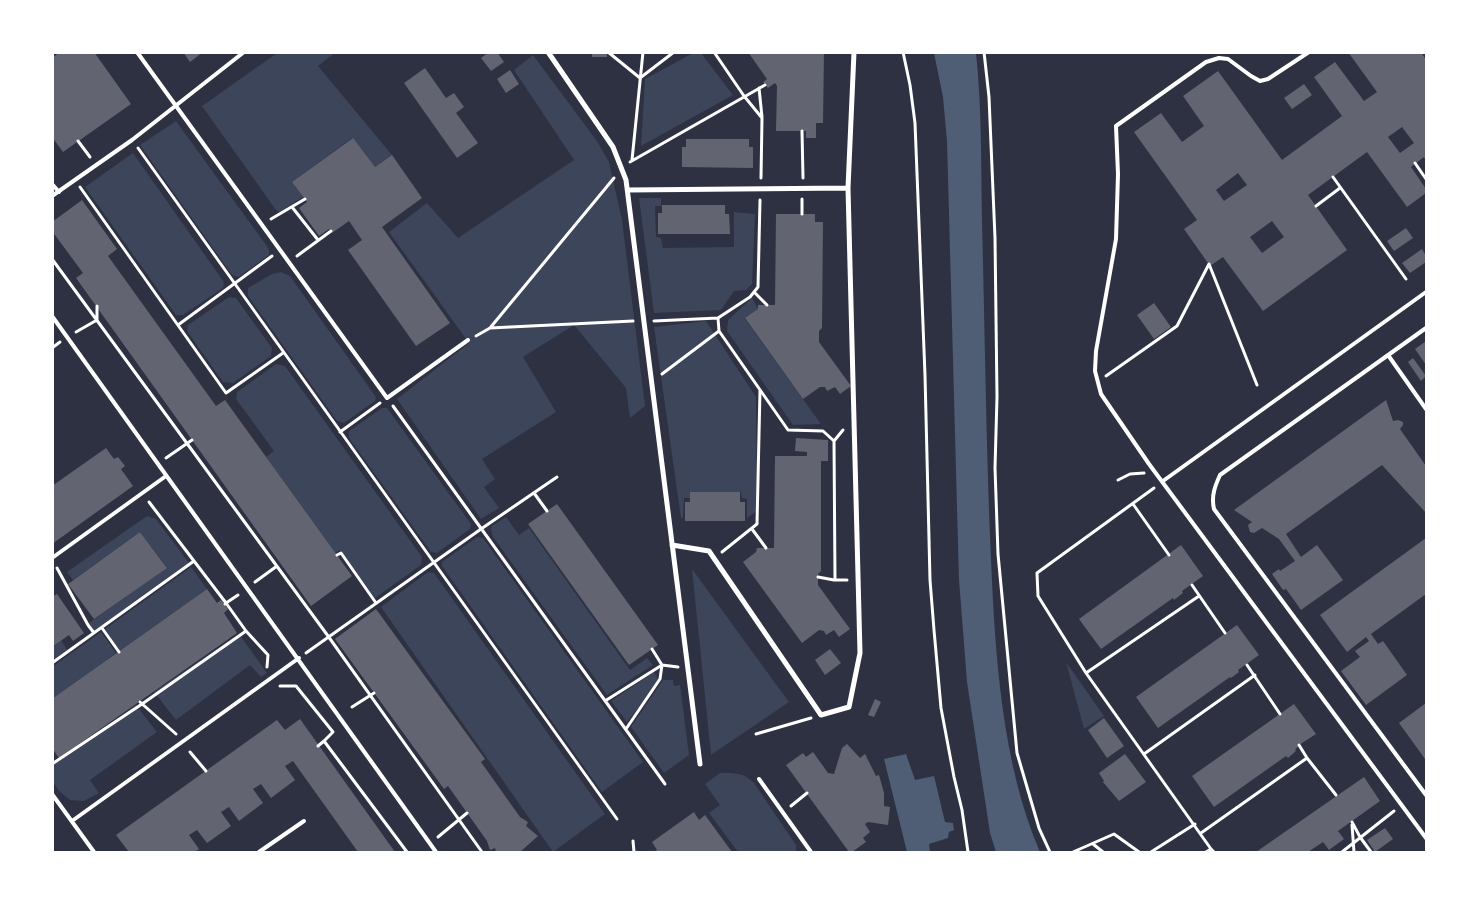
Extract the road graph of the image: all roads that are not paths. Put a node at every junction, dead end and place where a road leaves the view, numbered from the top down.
1 (137, 52) edge
2 (244, 52) edge
3 (548, 52) edge
4 (854, 52) edge
5 (1309, 52) edge
6 (175, 105) junction
7 (52, 184) edge
8 (848, 188) junction
9 (628, 190) junction
10 (59, 192) junction
11 (52, 196) edge
12 (1426, 292) edge
13 (52, 316) edge
14 (1426, 328) edge
15 (468, 340) road end
16 (1388, 355) junction
17 (1426, 409) edge
18 (166, 476) junction
19 (1161, 483) junction
20 (672, 546) junction
21 (52, 558) edge
22 (298, 658) junction
23 (700, 764) dead end
24 (759, 779) dead end
25 (52, 794) edge
26 (1426, 795) edge
27 (72, 821) junction
28 (304, 821) dead end
29 (1426, 838) edge
30 (94, 852) edge
31 (259, 852) edge
32 (436, 852) edge
33 (811, 852) edge

1 - 6 lane
2 - 6 lane
3 - 9 street
4 - 8 street
5 - 19 lane
6 - 10 lane
6 - 15 lane
7 - 10 lane
8 - 9 street
8 - 20 street
9 - 20 street
10 - 11 lane
12 - 19 lane
13 - 18 lane
14 - 16 lane
16 - 17 lane
16 - 26 lane
18 - 21 lane
18 - 22 lane
19 - 29 lane
20 - 23 street
22 - 27 lane
22 - 32 lane
24 - 33 lane
25 - 27 lane
27 - 30 lane
28 - 31 lane

